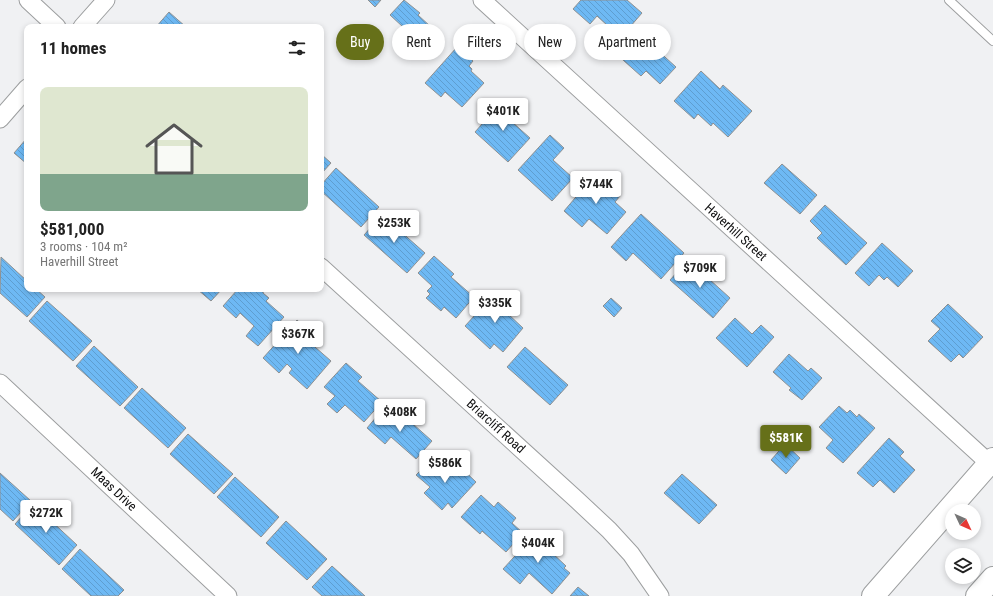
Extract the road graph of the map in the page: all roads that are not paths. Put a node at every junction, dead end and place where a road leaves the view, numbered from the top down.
1 (28, 0) edge
2 (106, 0) edge
3 (482, 0) edge
4 (953, 1) edge
5 (55, 24) edge
6 (85, 24) edge
7 (993, 40) edge
8 (24, 91) edge
9 (0, 119) edge
10 (324, 270) edge
11 (0, 383) edge
12 (991, 461) edge
13 (993, 578) edge
14 (228, 596) edge
15 (660, 596) edge
16 (873, 596) edge
17 (977, 596) edge

1 - 5 street
2 - 6 street
3 - 12 street, Haverhill Street
4 - 7 lane
8 - 9 street
10 - 15 street, Briarcliff Road
11 - 14 street, Maas Drive
12 - 16 main road
13 - 17 main road

